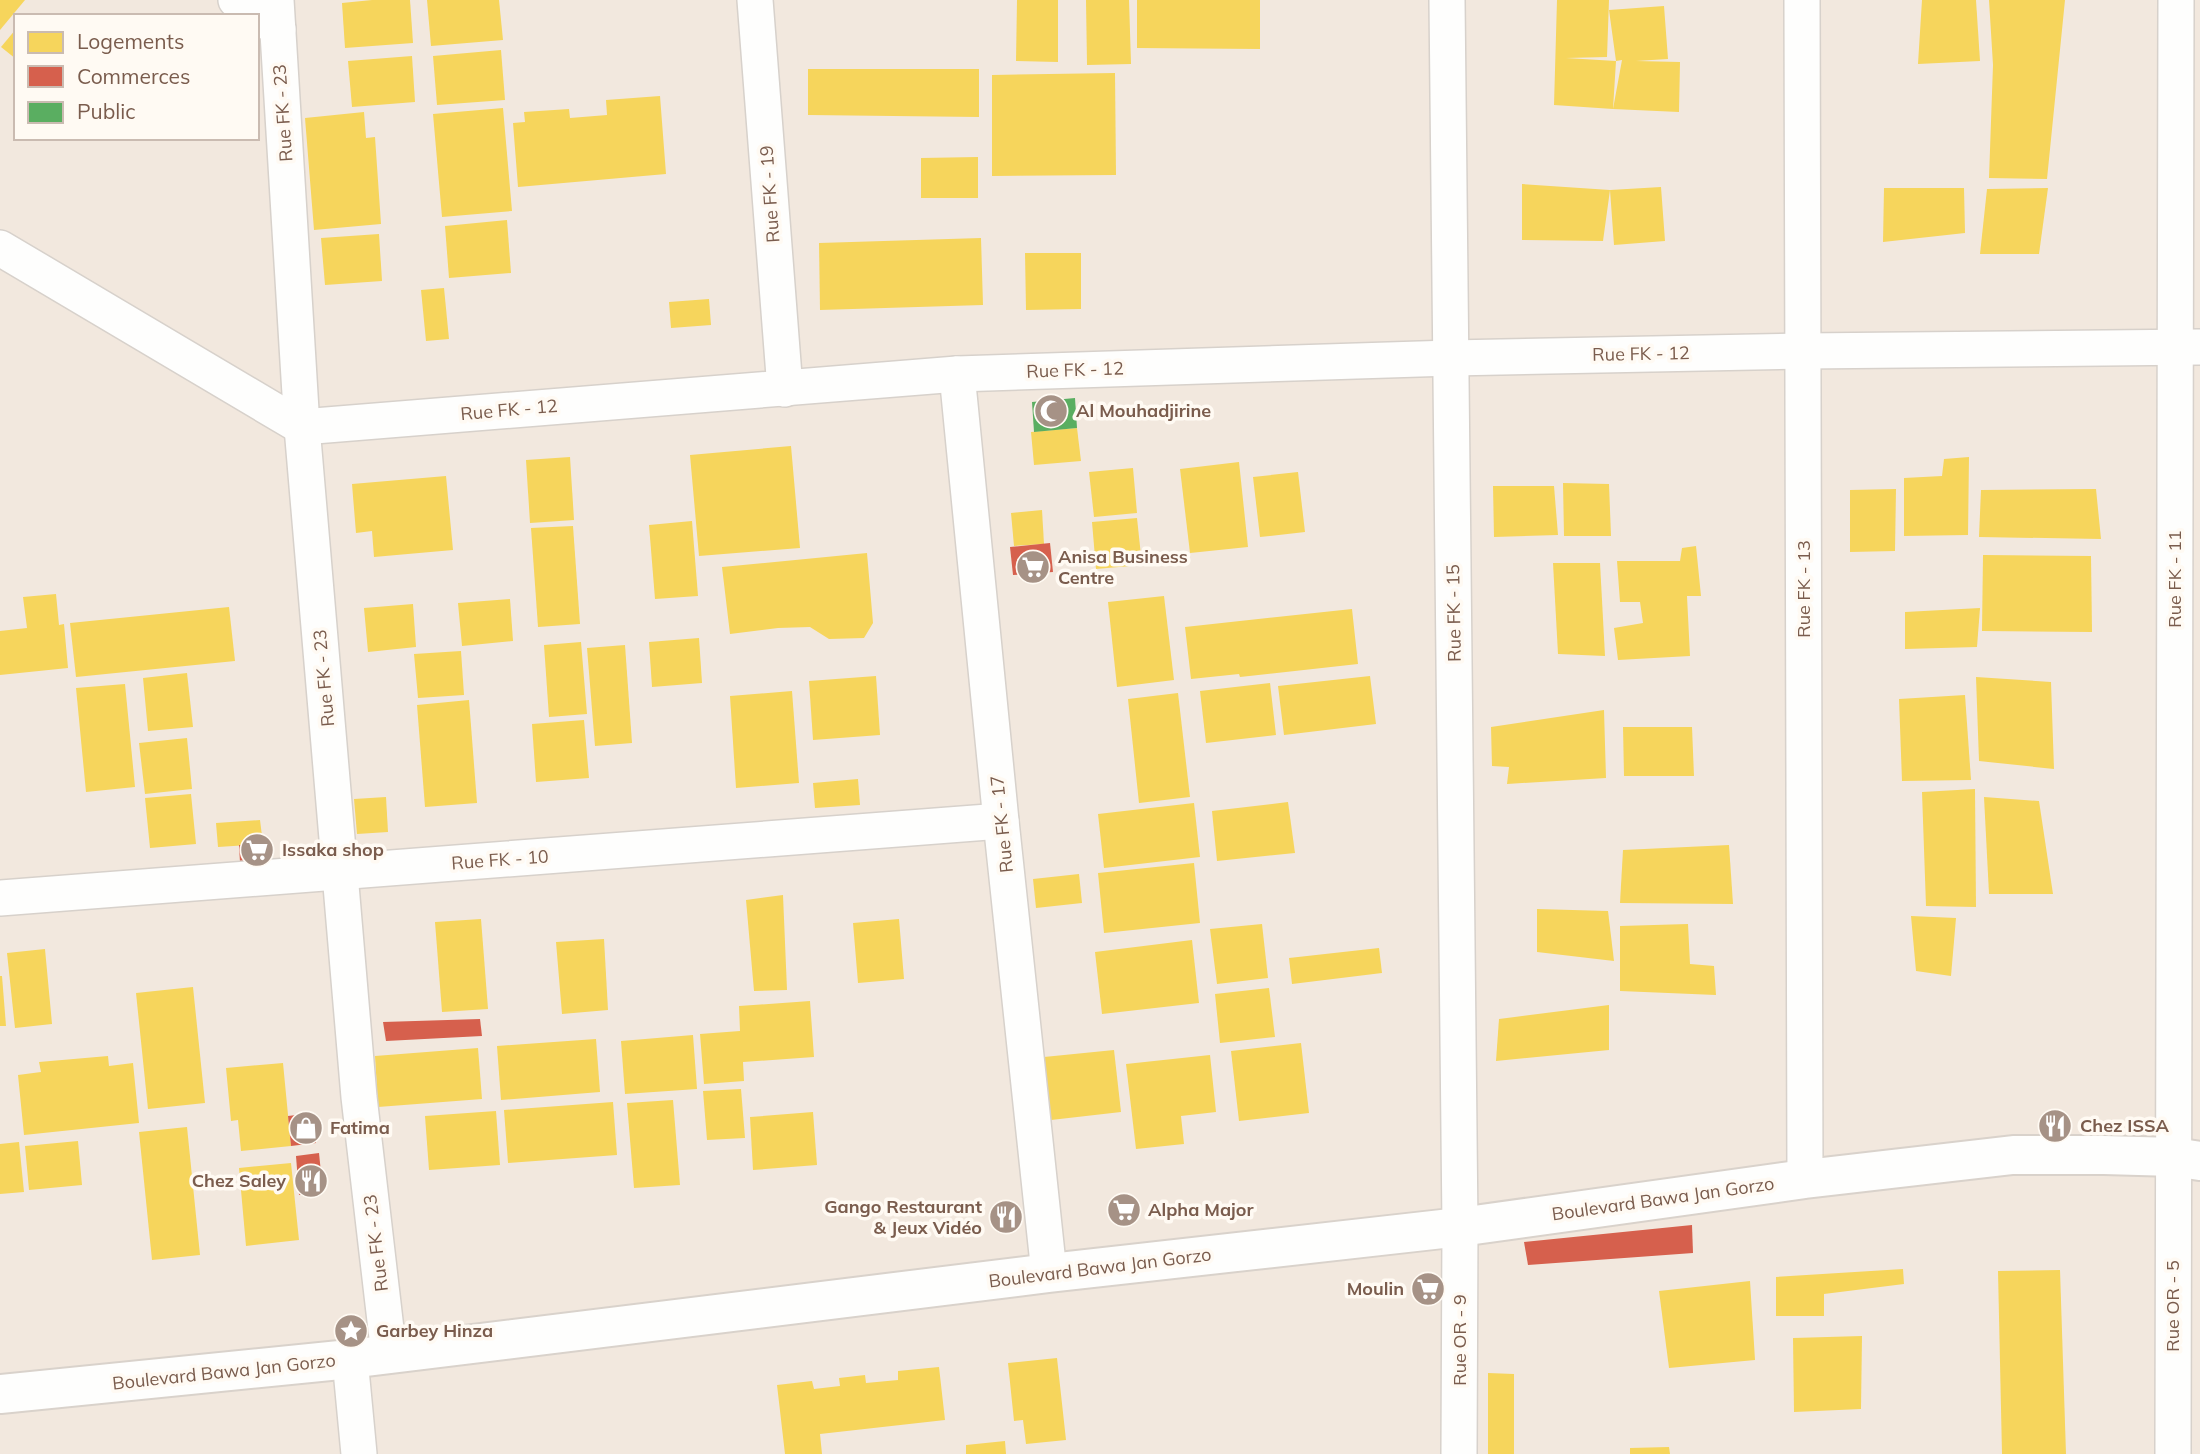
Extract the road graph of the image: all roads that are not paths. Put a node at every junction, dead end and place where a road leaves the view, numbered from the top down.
1 (236, 0) edge
2 (755, 0) edge
3 (1447, 0) edge
4 (1802, 0) edge
5 (2176, 0) edge
6 (277, 14) edge
7 (0, 248) edge
8 (2188, 347) edge
9 (1803, 351) junction
10 (1451, 358) junction
11 (957, 374) junction
12 (785, 389) junction
13 (302, 427) junction
14 (1001, 821) junction
15 (341, 872) junction
16 (0, 898) edge
17 (2187, 1159) edge
18 (1805, 1179) junction
19 (1461, 1227) junction
20 (1049, 1273) junction
21 (389, 1355) junction
22 (350, 1359) junction
23 (0, 1394) edge
24 (359, 1454) edge
25 (1459, 1454) edge
26 (2173, 1454) edge

1 - 6 street
2 - 12 street, Rue FK - 19
3 - 10 street, Rue FK - 15
4 - 9 street, Rue FK - 13
5 - 8 street, Rue FK - 11
6 - 13 street, Rue FK - 23
7 - 13 street
8 - 9 street, Rue FK - 12
8 - 17 street, Rue FK - 11
9 - 10 street, Rue FK - 12
9 - 18 street, Rue FK - 13
10 - 11 street, Rue FK - 12
10 - 19 street, Rue FK - 15
11 - 12 street, Rue FK - 12
11 - 14 street, Rue FK - 17
12 - 13 street, Rue FK - 12
13 - 15 street, Rue FK - 23
14 - 15 street, Rue FK - 10
14 - 20 street, Rue FK - 17
15 - 16 street, Rue FK - 10
15 - 21 street, Rue FK - 23
17 - 18 main road, Boulevard Bawa Jan Gorzo
17 - 26 street, Rue OR - 5
18 - 19 main road, Boulevard Bawa Jan Gorzo
19 - 20 main road, Boulevard Bawa Jan Gorzo
19 - 25 street, Rue OR - 9
20 - 21 main road, Boulevard Bawa Jan Gorzo
21 - 22 main road, Boulevard Bawa Jan Gorzo
22 - 23 main road, Boulevard Bawa Jan Gorzo
22 - 24 street

